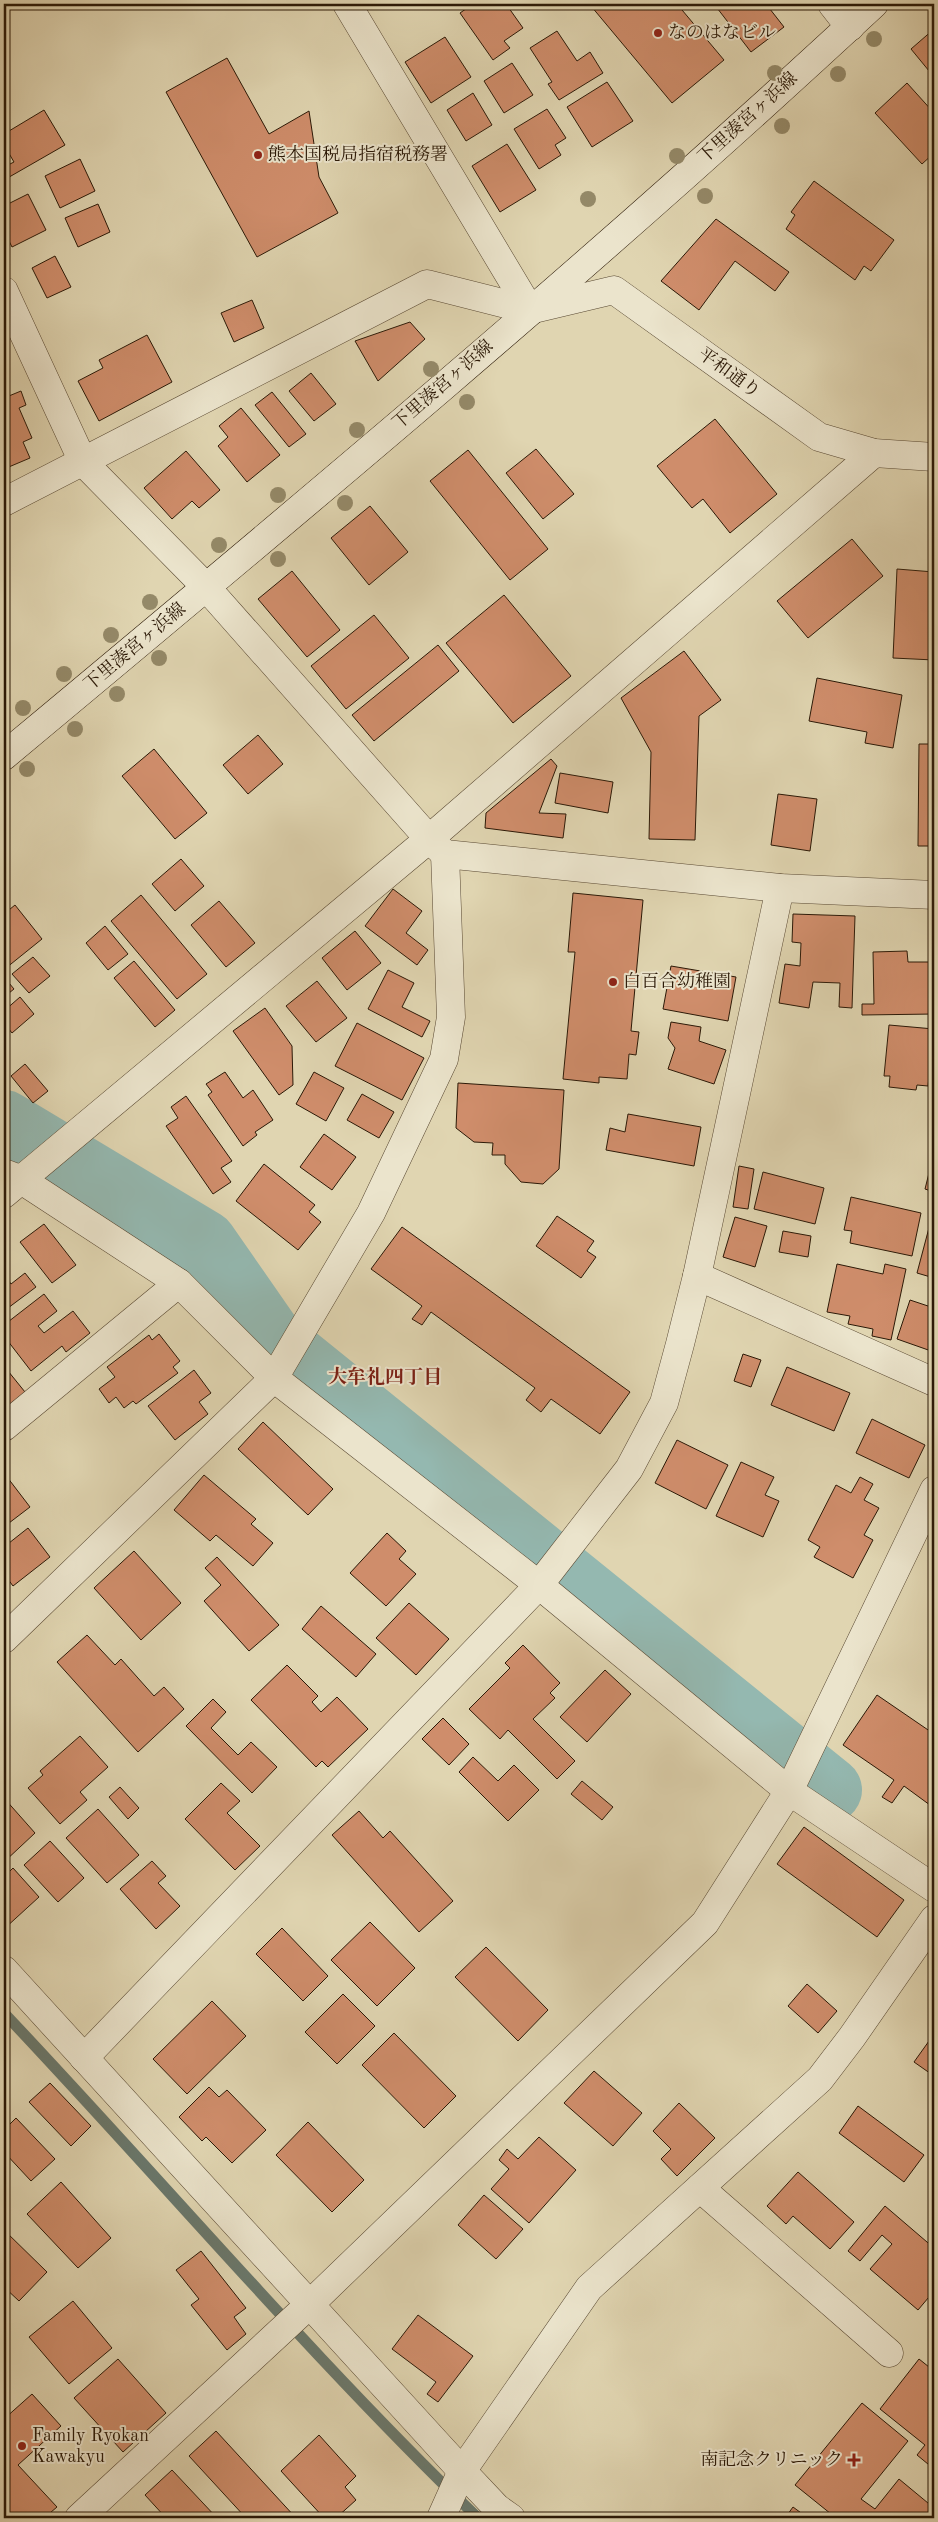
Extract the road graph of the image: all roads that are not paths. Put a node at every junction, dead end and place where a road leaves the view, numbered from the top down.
1 (346, 4) edge
2 (832, 4) edge
3 (874, 4) edge
4 (850, 27) junction
5 (4, 291) edge
6 (530, 310) junction
7 (874, 453) junction
8 (934, 457) edge
9 (82, 462) junction
10 (4, 502) edge
11 (206, 587) junction
12 (4, 756) edge
13 (437, 846) junction
14 (780, 888) junction
15 (934, 895) edge
16 (9, 1182) edge
17 (697, 1276) junction
18 (179, 1283) junction
19 (285, 1361) junction
20 (934, 1382) edge
21 (4, 1427) edge
22 (934, 1490) edge
23 (548, 1573) junction
24 (4, 1639) edge
25 (797, 1776) junction
26 (934, 1888) edge
27 (934, 1919) edge
28 (4, 1970) edge
29 (84, 2058) junction
30 (700, 2188) junction
31 (297, 2316) junction
32 (889, 2353) dead end
33 (459, 2478) junction
34 (442, 2516) edge
35 (79, 2518) edge
36 (511, 2518) edge

1 - 6 street
2 - 4 street
3 - 4 street, 下里湊宮ヶ浜線
4 - 6 street, 下里湊宮ヶ浜線
5 - 9 street
6 - 7 street, 平和通り
6 - 9 street
6 - 11 street, 下里湊宮ヶ浜線
7 - 8 street, 平和通り
7 - 13 street
9 - 10 street
9 - 11 street
11 - 12 street, 下里湊宮ヶ浜線
11 - 13 street
13 - 14 street
13 - 16 street
13 - 19 street
14 - 15 street
14 - 17 street
16 - 18 street
17 - 20 street
17 - 23 street
18 - 19 street
18 - 21 street
19 - 23 street
19 - 24 street
22 - 25 street
23 - 25 street
23 - 29 street
25 - 26 street
25 - 31 street
27 - 30 street
28 - 29 street
29 - 31 street
30 - 32 street
30 - 33 street
31 - 33 street
31 - 35 street
33 - 34 street
33 - 36 street

